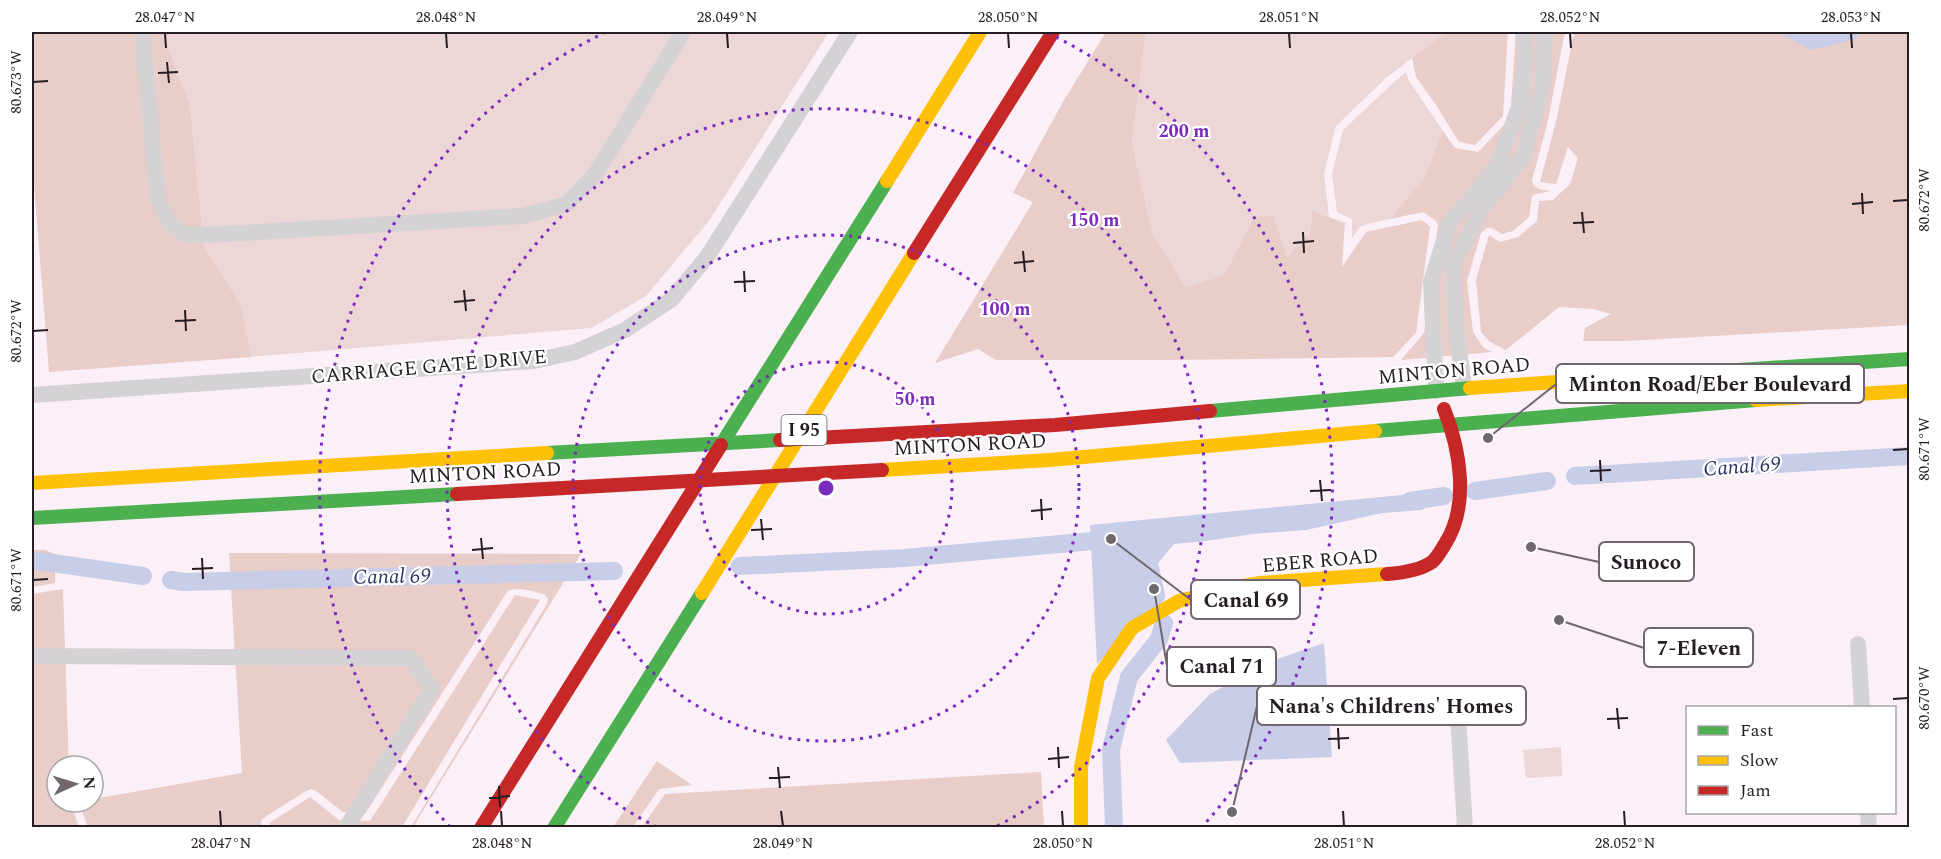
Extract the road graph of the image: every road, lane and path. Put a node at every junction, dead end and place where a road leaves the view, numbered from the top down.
1 (142, 32) edge
2 (682, 32) edge
3 (848, 32) edge
4 (980, 32) edge
5 (1053, 32) edge
6 (1523, 32) edge
7 (1545, 32) edge
8 (1523, 81) junction
9 (1543, 84) junction
10 (1474, 207) junction
11 (1910, 359) edge
12 (1464, 388) junction
13 (1436, 391) junction
14 (1910, 391) edge
15 (32, 395) edge
16 (1451, 423) junction
17 (32, 483) edge
18 (32, 518) edge
19 (1858, 644) dead end
20 (32, 656) edge
21 (1862, 706) edge
22 (1458, 718) dead end
23 (346, 828) edge
24 (481, 828) edge
25 (554, 828) edge
26 (1081, 828) edge
27 (1465, 828) edge

1 - 2 street
3 - 15 street, CARRIAGE GATE DRIVE
4 - 24 main road
5 - 25 main road, I 95
6 - 8 street
7 - 9 street
8 - 9 street
8 - 10 street
9 - 10 street
10 - 12 street
10 - 13 street
11 - 12 main road, MINTON ROAD
12 - 13 main road, MINTON ROAD
12 - 16 main road, EBER ROAD
13 - 16 main road, EBER ROAD
13 - 17 main road, MINTON ROAD
14 - 16 main road, MINTON ROAD
16 - 18 main road, MINTON ROAD
16 - 26 main road, EBER ROAD
19 - 21 street
20 - 23 street
22 - 27 street

